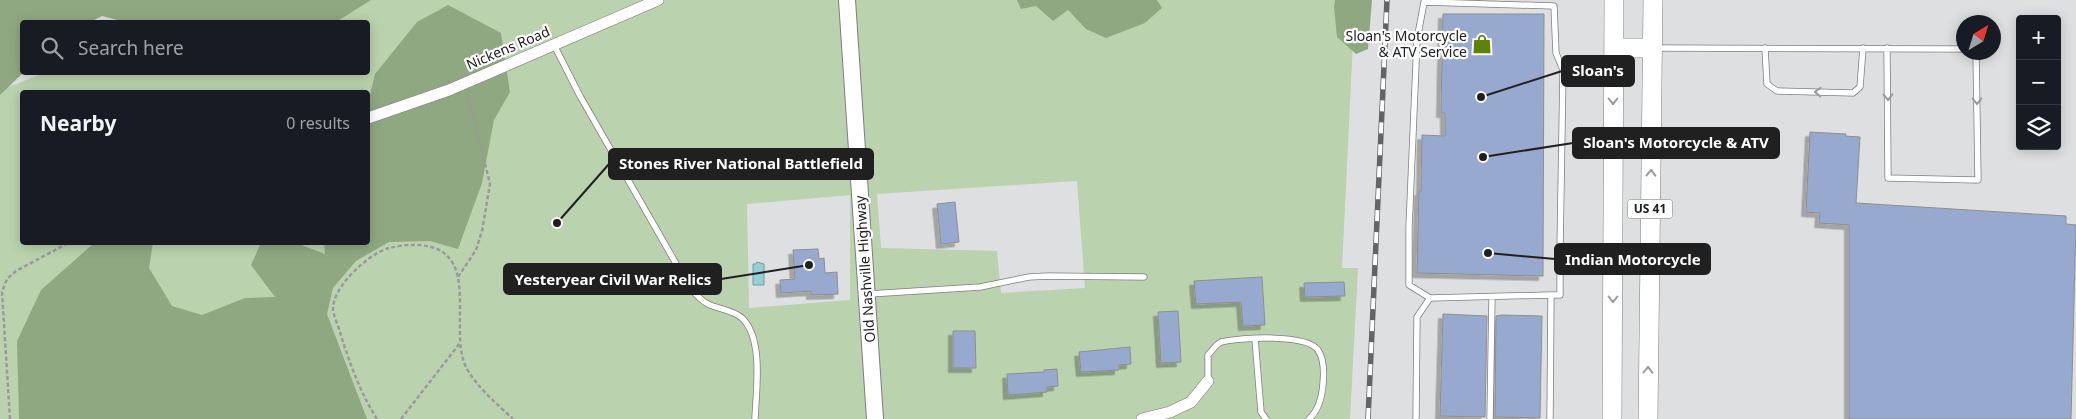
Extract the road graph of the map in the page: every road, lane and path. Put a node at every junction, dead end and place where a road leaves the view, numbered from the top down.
1 (658, 0) edge
2 (847, 0) edge
3 (1614, 0) edge
4 (1653, 0) edge
5 (554, 45) junction
6 (1614, 48) junction
7 (1652, 48) junction
8 (1765, 48) junction
9 (1863, 48) junction
10 (1887, 48) junction
11 (1956, 49) edge
12 (1976, 60) edge
13 (1563, 70) junction
14 (1614, 71) junction
15 (464, 84) junction
16 (370, 117) edge
17 (64, 245) edge
18 (1560, 250) junction
19 (1613, 250) junction
20 (458, 277) junction
21 (1144, 277) dead end
22 (867, 294) junction
23 (1551, 294) junction
24 (1492, 297) junction
25 (1430, 298) junction
26 (1255, 339) junction
27 (460, 343) junction
28 (1208, 381) joint
29 (10, 419) edge
30 (377, 419) edge
31 (401, 419) edge
32 (513, 419) edge
33 (755, 419) edge
34 (875, 419) edge
35 (1142, 419) edge
36 (1266, 419) edge
37 (1309, 419) edge
38 (1416, 419) edge
39 (1490, 419) edge
40 (1550, 419) edge
41 (1612, 419) edge
42 (1648, 419) edge

1 - 5 street, Nickens Road
2 - 22 main road, Old Nashville Highway
3 - 6 main road, US 41
4 - 7 main road, US 41
5 - 15 street, Nickens Road
5 - 33 lane
6 - 7 main road
6 - 14 main road, US 41
7 - 8 lane
42 -> 7 main road, US 41
8 - 9 lane
9 -> 8 lane
9 - 10 lane
10 - 11 lane
10 - 12 lane
13 - 14 lane
13 - 18 lane
13 - 25 lane
14 -> 19 main road, US 41
15 - 16 street, Nickens Road
15 - 20 path
17 - 29 path
18 - 19 lane
18 - 23 lane
19 -> 41 main road, US 41
20 - 27 path
20 - 30 path
21 - 22 lane
22 - 34 main road, Old Nashville Highway
23 - 24 lane
23 - 40 lane
24 - 25 lane
24 - 39 lane
25 - 38 lane
26 - 28 lane
26 - 36 lane
26 - 37 lane
27 - 31 path
27 - 32 path
28 - 35 street

